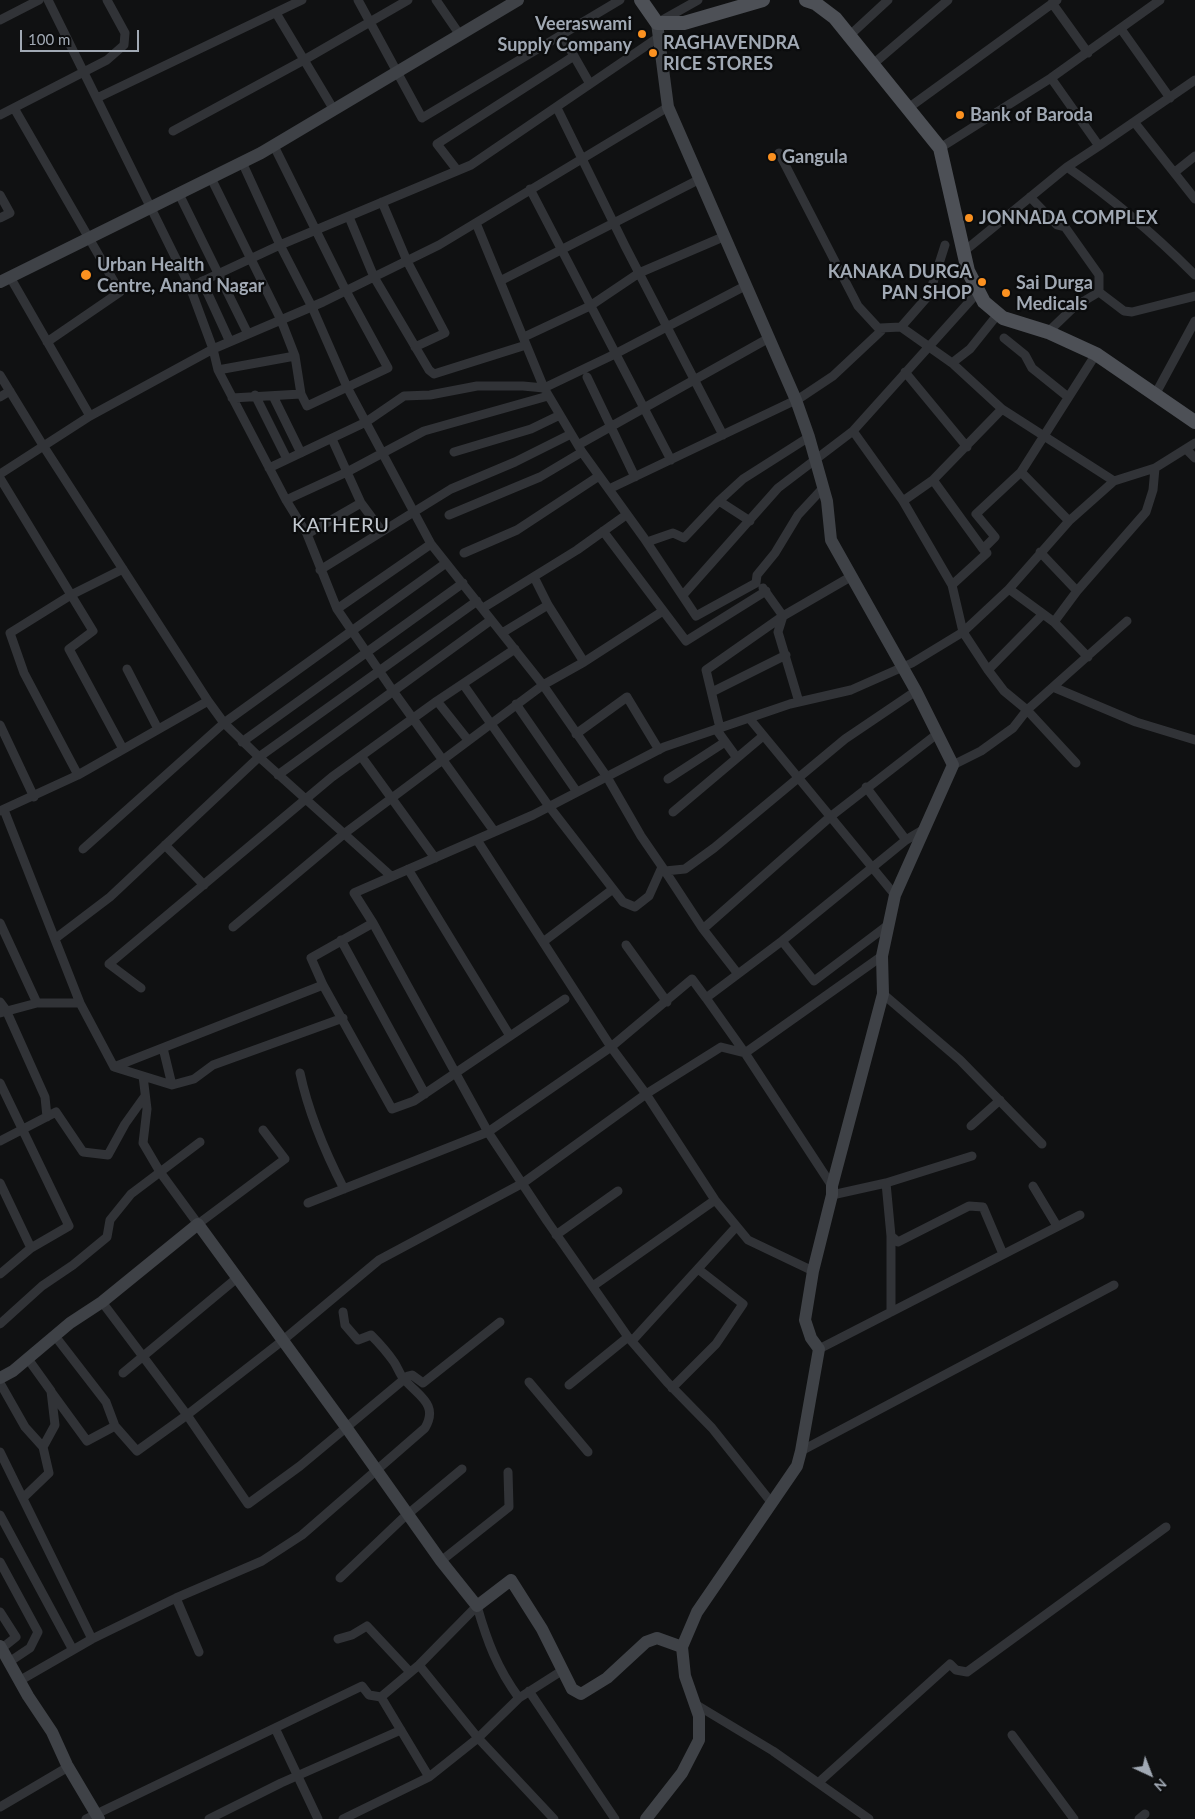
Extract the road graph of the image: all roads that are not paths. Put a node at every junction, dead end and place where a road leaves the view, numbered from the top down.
1 (39, 0) edge
2 (48, 0) edge
3 (107, 0) edge
4 (302, 0) edge
5 (358, 0) edge
6 (408, 0) edge
7 (436, 0) edge
8 (518, 0) edge
9 (620, 0) edge
10 (640, 0) edge
11 (696, 0) edge
12 (763, 0) edge
13 (888, 0) edge
14 (948, 0) edge
15 (1160, 0) edge
16 (813, 1) edge
17 (1054, 2) edge
18 (276, 13) junction
19 (0, 20) edge
20 (370, 22) junction
21 (1122, 29) junction
22 (658, 30) junction
23 (460, 35) junction
24 (562, 35) junction
25 (849, 36) junction
26 (1088, 53) junction
27 (574, 56) junction
28 (304, 60) junction
29 (872, 65) junction
30 (84, 72) junction
31 (396, 73) junction
32 (1051, 78) junction
33 (1195, 80) edge
34 (590, 84) junction
35 (97, 98) junction
36 (1170, 98) junction
37 (668, 106) junction
38 (14, 108) junction
39 (557, 108) junction
40 (907, 109) junction
41 (334, 110) junction
42 (0, 115) edge
43 (1135, 122) junction
44 (173, 131) dead end
45 (274, 146) junction
46 (1099, 146) junction
47 (940, 148) junction
48 (779, 153) dead end
49 (1195, 156) edge
50 (581, 158) junction
51 (242, 162) junction
52 (1067, 167) junction
53 (456, 170) junction
54 (1175, 172) junction
55 (211, 178) junction
56 (698, 180) junction
57 (530, 189) junction
58 (179, 194) junction
59 (0, 195) edge
60 (1030, 197) junction
61 (1195, 199) edge
62 (382, 202) junction
63 (152, 207) junction
64 (349, 217) junction
65 (0, 218) edge
66 (476, 223) junction
67 (615, 225) junction
68 (316, 230) junction
69 (723, 236) junction
70 (88, 239) junction
71 (280, 244) junction
72 (945, 245) dead end
73 (561, 250) junction
74 (962, 252) junction
75 (249, 259) junction
76 (407, 261) junction
77 (639, 273) junction
78 (217, 274) junction
79 (1195, 275) edge
80 (374, 277) junction
81 (5, 280) edge
82 (202, 281) junction
83 (500, 281) junction
84 (745, 286) junction
85 (190, 287) junction
86 (346, 291) junction
87 (978, 292) junction
88 (1099, 292) junction
89 (1195, 296) edge
90 (590, 306) junction
91 (312, 307) junction
92 (998, 314) junction
93 (281, 320) junction
94 (1195, 321) edge
95 (667, 327) junction
96 (901, 327) junction
97 (880, 328) junction
98 (1048, 332) junction
99 (248, 334) junction
100 (770, 338) junction
101 (1004, 338) dead end
102 (525, 341) junction
103 (47, 342) junction
104 (230, 342) junction
105 (415, 347) junction
106 (213, 348) junction
107 (929, 348) junction
108 (615, 354) junction
109 (1096, 354) junction
110 (295, 356) junction
111 (952, 363) junction
112 (218, 370) junction
113 (905, 372) junction
114 (0, 375) edge
115 (587, 377) dead end
116 (694, 379) junction
117 (347, 387) junction
118 (10, 391) junction
119 (546, 392) junction
120 (1156, 393) junction
121 (301, 394) junction
122 (255, 395) junction
123 (272, 396) junction
124 (1068, 397) junction
125 (0, 398) edge
126 (232, 398) junction
127 (796, 400) junction
128 (644, 408) junction
129 (1002, 409) junction
130 (560, 415) junction
131 (90, 416) junction
132 (366, 422) junction
133 (1195, 422) edge
134 (611, 427) junction
135 (853, 431) junction
136 (571, 434) junction
137 (723, 435) junction
138 (1044, 435) junction
139 (809, 437) junction
140 (332, 439) junction
141 (1195, 443) edge
142 (44, 447) junction
143 (967, 447) junction
144 (1186, 448) junction
145 (580, 449) junction
146 (454, 452) dead end
147 (301, 453) junction
148 (382, 453) junction
149 (1195, 458) edge
150 (287, 459) junction
151 (815, 459) junction
152 (671, 460) junction
153 (269, 468) junction
154 (1155, 468) junction
155 (347, 472) junction
156 (1021, 472) junction
157 (0, 476) edge
158 (599, 476) junction
159 (635, 477) junction
160 (933, 480) junction
161 (1114, 481) junction
162 (822, 488) junction
163 (609, 490) junction
164 (286, 500) junction
165 (718, 501) junction
166 (903, 501) junction
167 (361, 504) junction
168 (415, 512) junction
169 (449, 515) dead end
170 (626, 515) junction
171 (750, 521) junction
172 (1069, 521) junction
173 (381, 530) junction
174 (603, 531) junction
175 (307, 534) junction
176 (647, 542) junction
177 (431, 544) junction
178 (983, 549) junction
179 (1040, 552) junction
180 (464, 553) dead end
181 (446, 563) junction
182 (123, 569) junction
183 (320, 570) junction
184 (852, 576) junction
185 (534, 577) junction
186 (464, 583) junction
187 (756, 584) junction
188 (952, 584) junction
189 (1009, 589) junction
190 (766, 591) junction
191 (1077, 591) junction
192 (71, 595) junction
193 (683, 595) junction
194 (480, 605) junction
195 (548, 605) junction
196 (337, 609) junction
197 (663, 611) junction
198 (1043, 614) junction
199 (784, 616) junction
200 (491, 620) junction
201 (1054, 622) junction
202 (1127, 622) dead end
203 (352, 631) junction
204 (964, 632) junction
205 (502, 633) junction
206 (515, 650) junction
207 (366, 651) junction
208 (786, 655) junction
209 (1088, 657) junction
210 (584, 662) junction
211 (903, 667) junction
212 (127, 669) dead end
213 (379, 670) junction
214 (988, 670) junction
215 (463, 684) junction
216 (543, 685) junction
217 (1053, 687) junction
218 (393, 691) junction
219 (916, 691) junction
220 (712, 692) junction
221 (208, 701) junction
222 (437, 701) junction
223 (799, 702) junction
224 (516, 704) junction
225 (1027, 710) junction
226 (749, 718) junction
227 (412, 719) junction
228 (224, 723) junction
229 (491, 723) junction
230 (0, 726) edge
231 (718, 728) junction
232 (158, 729) junction
233 (576, 734) junction
234 (937, 734) junction
235 (764, 736) junction
236 (468, 740) junction
237 (1195, 740) edge
238 (242, 742) junction
239 (725, 742) junction
240 (122, 749) junction
241 (659, 750) junction
242 (361, 756) junction
243 (258, 757) junction
244 (737, 758) junction
245 (442, 760) junction
246 (1076, 763) dead end
247 (953, 765) junction
248 (78, 774) junction
249 (278, 775) junction
250 (606, 777) junction
251 (668, 779) dead end
252 (798, 779) junction
253 (866, 787) junction
254 (576, 792) junction
255 (34, 796) junction
256 (306, 798) junction
257 (391, 798) junction
258 (548, 805) junction
259 (2, 810) edge
260 (673, 812) dead end
261 (830, 816) junction
262 (923, 830) junction
263 (494, 832) junction
264 (345, 833) junction
265 (477, 840) junction
266 (906, 840) junction
267 (166, 845) junction
268 (83, 849) dead end
269 (434, 858) junction
270 (873, 867) junction
271 (408, 869) junction
272 (664, 869) junction
273 (391, 876) junction
274 (204, 885) junction
275 (613, 889) junction
276 (895, 895) junction
277 (0, 923) edge
278 (373, 923) junction
279 (888, 925) junction
280 (233, 927) dead end
281 (703, 929) junction
282 (56, 938) junction
283 (340, 940) junction
284 (782, 941) junction
285 (543, 942) junction
286 (626, 945) dead end
287 (882, 956) junction
288 (738, 974) junction
289 (323, 985) junction
290 (141, 988) dead end
291 (883, 994) junction
292 (706, 998) junction
293 (565, 1000) dead end
294 (0, 1002) edge
295 (80, 1002) junction
296 (667, 1002) junction
297 (37, 1003) junction
298 (3, 1012) edge
299 (343, 1018) junction
300 (510, 1036) junction
301 (611, 1047) junction
302 (162, 1048) junction
303 (745, 1053) junction
304 (114, 1067) junction
305 (455, 1072) junction
306 (300, 1073) dead end
307 (143, 1076) junction
308 (0, 1083) edge
309 (172, 1085) junction
310 (425, 1094) junction
311 (646, 1094) junction
312 (145, 1096) junction
313 (1000, 1100) junction
314 (47, 1117) junction
315 (971, 1126) dead end
316 (21, 1130) junction
317 (263, 1130) dead end
318 (488, 1132) junction
319 (0, 1142) edge
320 (200, 1142) dead end
321 (1042, 1144) dead end
322 (972, 1156) dead end
323 (160, 1172) junction
324 (0, 1183) edge
325 (523, 1183) junction
326 (886, 1183) junction
327 (1032, 1186) dead end
328 (344, 1189) junction
329 (832, 1191) junction
330 (618, 1192) dead end
331 (715, 1200) junction
332 (308, 1202) dead end
333 (1080, 1215) dead end
334 (198, 1224) junction
335 (1057, 1226) junction
336 (736, 1227) junction
337 (556, 1235) junction
338 (891, 1236) junction
339 (31, 1248) junction
340 (1003, 1254) junction
341 (698, 1268) junction
342 (814, 1271) junction
343 (0, 1274) edge
344 (237, 1278) junction
345 (1114, 1285) dead end
346 (592, 1286) junction
347 (102, 1302) junction
348 (343, 1312) dead end
349 (891, 1312) junction
350 (500, 1322) dead end
351 (0, 1324) edge
352 (56, 1336) junction
353 (630, 1339) junction
354 (282, 1341) junction
355 (819, 1350) junction
356 (143, 1356) junction
357 (28, 1359) junction
358 (123, 1373) dead end
359 (0, 1378) edge
360 (404, 1379) junction
361 (529, 1382) dead end
362 (0, 1383) edge
363 (569, 1385) dead end
364 (672, 1388) junction
365 (51, 1391) junction
366 (187, 1416) junction
367 (115, 1426) junction
368 (346, 1427) junction
369 (42, 1447) junction
370 (801, 1451) junction
371 (0, 1452) edge
372 (588, 1452) dead end
373 (462, 1468) dead end
374 (376, 1472) junction
375 (508, 1472) dead end
376 (23, 1498) junction
377 (771, 1502) junction
378 (0, 1515) edge
379 (408, 1515) junction
380 (1166, 1527) dead end
381 (0, 1562) edge
382 (441, 1562) junction
383 (340, 1578) dead end
384 (176, 1598) junction
385 (476, 1606) junction
386 (0, 1612) edge
387 (92, 1639) junction
388 (338, 1639) dead end
389 (682, 1647) junction
390 (1, 1648) edge
391 (73, 1650) junction
392 (199, 1652) dead end
393 (9, 1662) junction
394 (419, 1664) junction
395 (563, 1670) junction
396 (410, 1672) junction
397 (19, 1681) junction
398 (529, 1691) junction
399 (381, 1697) junction
400 (519, 1698) junction
401 (694, 1704) junction
402 (275, 1728) junction
403 (401, 1730) junction
404 (1012, 1736) dead end
405 (478, 1738) junction
406 (68, 1768) junction
407 (298, 1776) junction
408 (429, 1777) junction
409 (818, 1783) junction
410 (0, 1807) edge
411 (93, 1817) edge
412 (209, 1819) edge
413 (318, 1819) edge
414 (343, 1819) edge
415 (554, 1819) edge
416 (615, 1819) edge
417 (646, 1819) edge
418 (869, 1819) edge
419 (1074, 1819) edge

1 - 19 street
2 - 30 street
3 - 30 street
4 - 18 street
5 - 20 street
6 - 20 street
7 - 23 street
8 - 23 main road
9 - 24 street
10 - 22 main road
11 - 22 street
12 - 22 main road
13 - 25 street
14 - 29 street
15 - 21 street
16 - 25 main road
17 - 26 street
17 - 40 street
18 - 28 street
18 - 35 street
20 - 28 street
20 - 31 street
21 - 26 street
21 - 36 street
22 - 34 street
22 - 37 main road
23 - 31 main road
24 - 27 street
24 - 31 street
25 - 29 main road
26 - 32 street
27 - 34 street
27 - 53 street
28 - 41 street
28 - 44 street
29 - 40 main road
30 - 35 street
30 - 38 street
31 - 41 main road
32 - 46 street
32 - 47 street
33 - 36 street
34 - 39 street
35 - 63 street
36 - 43 street
37 - 50 street
37 - 56 main road
38 - 42 street
38 - 70 street
39 - 50 street
39 - 53 street
40 - 47 main road
41 - 45 main road
43 - 46 street
43 - 54 street
45 - 51 main road
45 - 68 street
46 - 52 street
47 - 74 main road
48 - 97 street
49 - 54 street
50 - 57 street
50 - 67 street
51 - 55 main road
51 - 71 street
52 - 60 street
52 - 79 street
53 - 62 street
54 - 61 street
55 - 58 main road
55 - 75 street
56 - 67 street
56 - 69 main road
57 - 66 street
57 - 73 street
58 - 63 main road
58 - 78 street
59 - 65 street
60 - 74 street
60 - 88 street
62 - 64 street
62 - 76 street
63 - 70 main road
63 - 85 street
64 - 68 street
64 - 80 street
66 - 76 street
66 - 83 street
67 - 73 street
67 - 77 street
68 - 71 street
68 - 86 street
69 - 77 street
69 - 84 main road
70 - 81 main road
70 - 103 street
71 - 75 street
71 - 91 street
72 - 96 street
73 - 83 street
73 - 90 street
74 - 87 main road
75 - 78 street
75 - 93 street
76 - 80 street
76 - 105 street
77 - 90 street
77 - 95 street
78 - 82 street
78 - 99 street
80 - 86 street
80 - 105 street
81 - 103 street
82 - 85 street
82 - 104 street
83 - 102 street
84 - 95 street
84 - 100 main road
85 - 106 street
86 - 91 street
86 - 117 street
87 - 92 main road
87 - 107 street
88 - 89 street
88 - 98 street
90 - 102 street
90 - 108 street
91 - 93 street
91 - 117 street
92 - 98 main road
92 - 111 street
93 - 99 street
93 - 110 street
94 - 120 street
95 - 108 street
95 - 116 street
96 - 97 street
96 - 107 street
97 - 127 street
98 - 109 main road
99 - 104 street
100 - 116 street
100 - 127 main road
101 - 124 street
102 - 105 street
102 - 119 street
103 - 131 street
104 - 106 street
106 - 112 street
106 - 131 street
107 - 111 street
107 - 113 street
108 - 119 street
108 - 128 street
109 - 120 main road
109 - 124 street
110 - 112 street
110 - 121 street
111 - 129 street
112 - 126 street
113 - 135 street
113 - 143 street
114 - 118 street
115 - 134 street
116 - 128 street
116 - 137 street
117 - 121 street
117 - 132 street
118 - 125 street
118 - 142 street
119 - 130 street
119 - 132 street
119 - 148 street
120 - 133 main road
121 - 123 street
122 - 123 street
122 - 126 street
122 - 150 street
123 - 147 street
124 - 138 street
126 - 153 street
127 - 137 street
127 - 139 main road
128 - 134 street
128 - 152 street
129 - 138 street
129 - 143 street
130 - 136 street
130 - 146 street
131 - 142 street
132 - 140 street
132 - 148 street
134 - 145 street
134 - 159 street
135 - 151 street
135 - 166 street
136 - 145 street
136 - 168 street
137 - 152 street
138 - 156 street
138 - 161 street
139 - 151 main road
139 - 165 street
140 - 147 street
140 - 155 street
141 - 144 street
142 - 157 street
142 - 182 street
143 - 160 street
144 - 149 street
144 - 154 street
145 - 158 street
145 - 169 street
147 - 150 street
148 - 155 street
148 - 168 street
150 - 153 street
151 - 162 main road
151 - 171 street
152 - 159 street
153 - 164 street
154 - 161 street
154 - 191 street
155 - 164 street
155 - 167 street
156 - 172 street
156 - 178 street
157 - 192 street
158 - 163 street
158 - 180 street
159 - 163 street
160 - 166 street
160 - 178 street
161 - 172 street
162 - 184 main road
162 - 187 street
163 - 170 street
164 - 175 street
165 - 171 street
165 - 176 street
166 - 188 street
167 - 173 street
167 - 175 street
168 - 173 street
168 - 177 street
170 - 174 street
170 - 176 street
171 - 193 street
172 - 179 street
173 - 183 street
174 - 185 street
174 - 197 street
175 - 183 street
176 - 193 street
177 - 181 street
177 - 196 street
178 - 188 street
179 - 189 street
179 - 191 street
181 - 186 street
181 - 203 street
182 - 192 street
182 - 221 street
183 - 196 street
184 - 199 street
184 - 211 main road
185 - 194 street
185 - 195 street
186 - 194 street
186 - 207 street
187 - 190 street
187 - 193 street
188 - 204 street
189 - 198 street
189 - 204 street
190 - 197 street
190 - 199 street
191 - 201 street
192 - 240 street
192 - 248 street
194 - 200 street
194 - 213 street
195 - 205 street
195 - 210 street
196 - 203 street
197 - 210 street
198 - 201 street
198 - 214 street
199 - 208 street
199 - 220 street
200 - 205 street
200 - 218 street
201 - 209 street
202 - 209 street
203 - 207 street
203 - 228 street
204 - 211 street
204 - 214 street
205 - 206 street
206 - 215 street
206 - 216 street
207 - 213 street
207 - 238 street
208 - 220 street
208 - 223 street
209 - 217 street
210 - 216 street
211 - 219 main road
211 - 223 street
212 - 232 street
213 - 218 street
213 - 243 street
214 - 225 street
215 - 222 street
215 - 229 street
216 - 224 street
216 - 233 street
217 - 225 street
217 - 237 street
218 - 227 street
218 - 249 street
219 - 234 main road
219 - 252 street
220 - 231 street
221 - 228 street
221 - 232 street
222 - 227 street
222 - 236 street
223 - 226 street
224 - 229 street
224 - 254 street
225 - 246 street
225 - 247 street
226 - 231 street
226 - 235 street
227 - 242 street
227 - 245 street
228 - 238 street
228 - 268 street
229 - 236 street
229 - 258 street
230 - 255 street
231 - 239 street
231 - 241 street
232 - 240 street
233 - 241 street
233 - 250 street
234 - 247 main road
234 - 253 street
235 - 244 street
235 - 252 street
236 - 245 street
238 - 243 street
239 - 244 street
239 - 251 street
240 - 248 street
241 - 250 street
242 - 256 street
242 - 257 street
243 - 249 street
243 - 267 street
244 - 260 street
245 - 257 street
245 - 263 street
247 - 262 main road
248 - 255 street
249 - 256 street
250 - 254 street
250 - 272 street
252 - 261 street
252 - 272 street
253 - 261 street
253 - 266 street
254 - 258 street
255 - 259 street
256 - 264 street
256 - 274 street
257 - 264 street
257 - 269 street
258 - 263 street
258 - 275 street
259 - 282 street
261 - 270 street
261 - 281 street
262 - 266 street
262 - 276 main road
263 - 265 street
264 - 273 street
264 - 280 street
265 - 269 street
265 - 285 street
266 - 270 street
267 - 274 street
267 - 282 street
269 - 271 street
270 - 276 street
270 - 284 street
271 - 273 street
271 - 300 street
272 - 275 street
272 - 281 street
273 - 278 street
274 - 290 street
275 - 285 street
276 - 279 main road
277 - 297 street
278 - 283 street
278 - 305 street
279 - 284 street
279 - 287 main road
281 - 288 street
282 - 295 street
283 - 289 street
283 - 310 street
284 - 288 street
285 - 301 street
286 - 296 street
287 - 291 main road
287 - 303 street
288 - 292 street
289 - 299 street
289 - 302 street
291 - 313 street
291 - 329 main road
292 - 296 street
292 - 303 street
293 - 300 street
294 - 298 street
295 - 297 street
295 - 304 street
296 - 301 street
297 - 298 street
298 - 314 street
299 - 309 street
299 - 310 street
300 - 305 street
301 - 311 street
301 - 318 street
302 - 304 street
302 - 309 street
303 - 311 street
303 - 329 street
304 - 307 street
305 - 310 street
305 - 318 street
306 - 328 street
307 - 309 street
307 - 312 street
308 - 316 street
311 - 325 street
311 - 331 street
312 - 314 street
312 - 323 street
313 - 315 street
313 - 321 street
314 - 316 street
316 - 319 street
316 - 339 street
317 - 334 street
318 - 325 street
318 - 328 street
320 - 323 street
322 - 326 street
323 - 334 street
323 - 351 street
324 - 339 street
325 - 337 street
325 - 354 street
326 - 329 street
326 - 338 street
327 - 335 street
328 - 332 street
329 - 342 main road
330 - 337 street
331 - 336 street
331 - 346 street
333 - 335 street
334 - 344 main road
334 - 347 main road
335 - 340 street
336 - 341 street
336 - 342 street
337 - 346 street
338 - 340 street
338 - 349 street
339 - 343 street
340 - 349 street
341 - 353 street
341 - 364 street
342 - 355 main road
344 - 354 main road
344 - 356 street
345 - 370 street
346 - 353 street
347 - 352 main road
347 - 356 street
348 - 360 street
349 - 355 street
350 - 360 street
352 - 357 main road
352 - 367 street
353 - 363 street
353 - 364 street
354 - 366 street
354 - 368 main road
355 - 370 main road
356 - 358 street
356 - 366 street
357 - 359 main road
357 - 365 street
360 - 368 street
360 - 374 street
361 - 372 street
362 - 369 street
364 - 377 street
365 - 367 street
365 - 369 street
366 - 367 street
366 - 368 street
368 - 374 main road
369 - 376 street
370 - 377 main road
371 - 376 street
373 - 379 street
374 - 379 main road
374 - 384 street
375 - 382 street
376 - 387 street
377 - 389 main road
378 - 391 street
379 - 382 main road
379 - 383 street
380 - 409 street
381 - 393 street
382 - 385 main road
384 - 387 street
384 - 392 street
385 - 394 street
385 - 395 main road
385 - 400 street
386 - 390 street
387 - 391 street
388 - 396 street
389 - 395 main road
389 - 401 main road
390 - 393 main road
391 - 397 street
393 - 397 main road
394 - 396 street
394 - 405 street
395 - 398 street
396 - 399 street
397 - 406 main road
398 - 400 street
398 - 416 street
399 - 402 street
399 - 403 street
400 - 405 street
401 - 409 street
401 - 417 main road
402 - 407 street
402 - 411 street
403 - 407 street
403 - 408 street
404 - 419 street
405 - 408 street
405 - 415 street
406 - 410 street
406 - 411 main road
407 - 412 street
407 - 413 street
408 - 414 street
409 - 418 street

